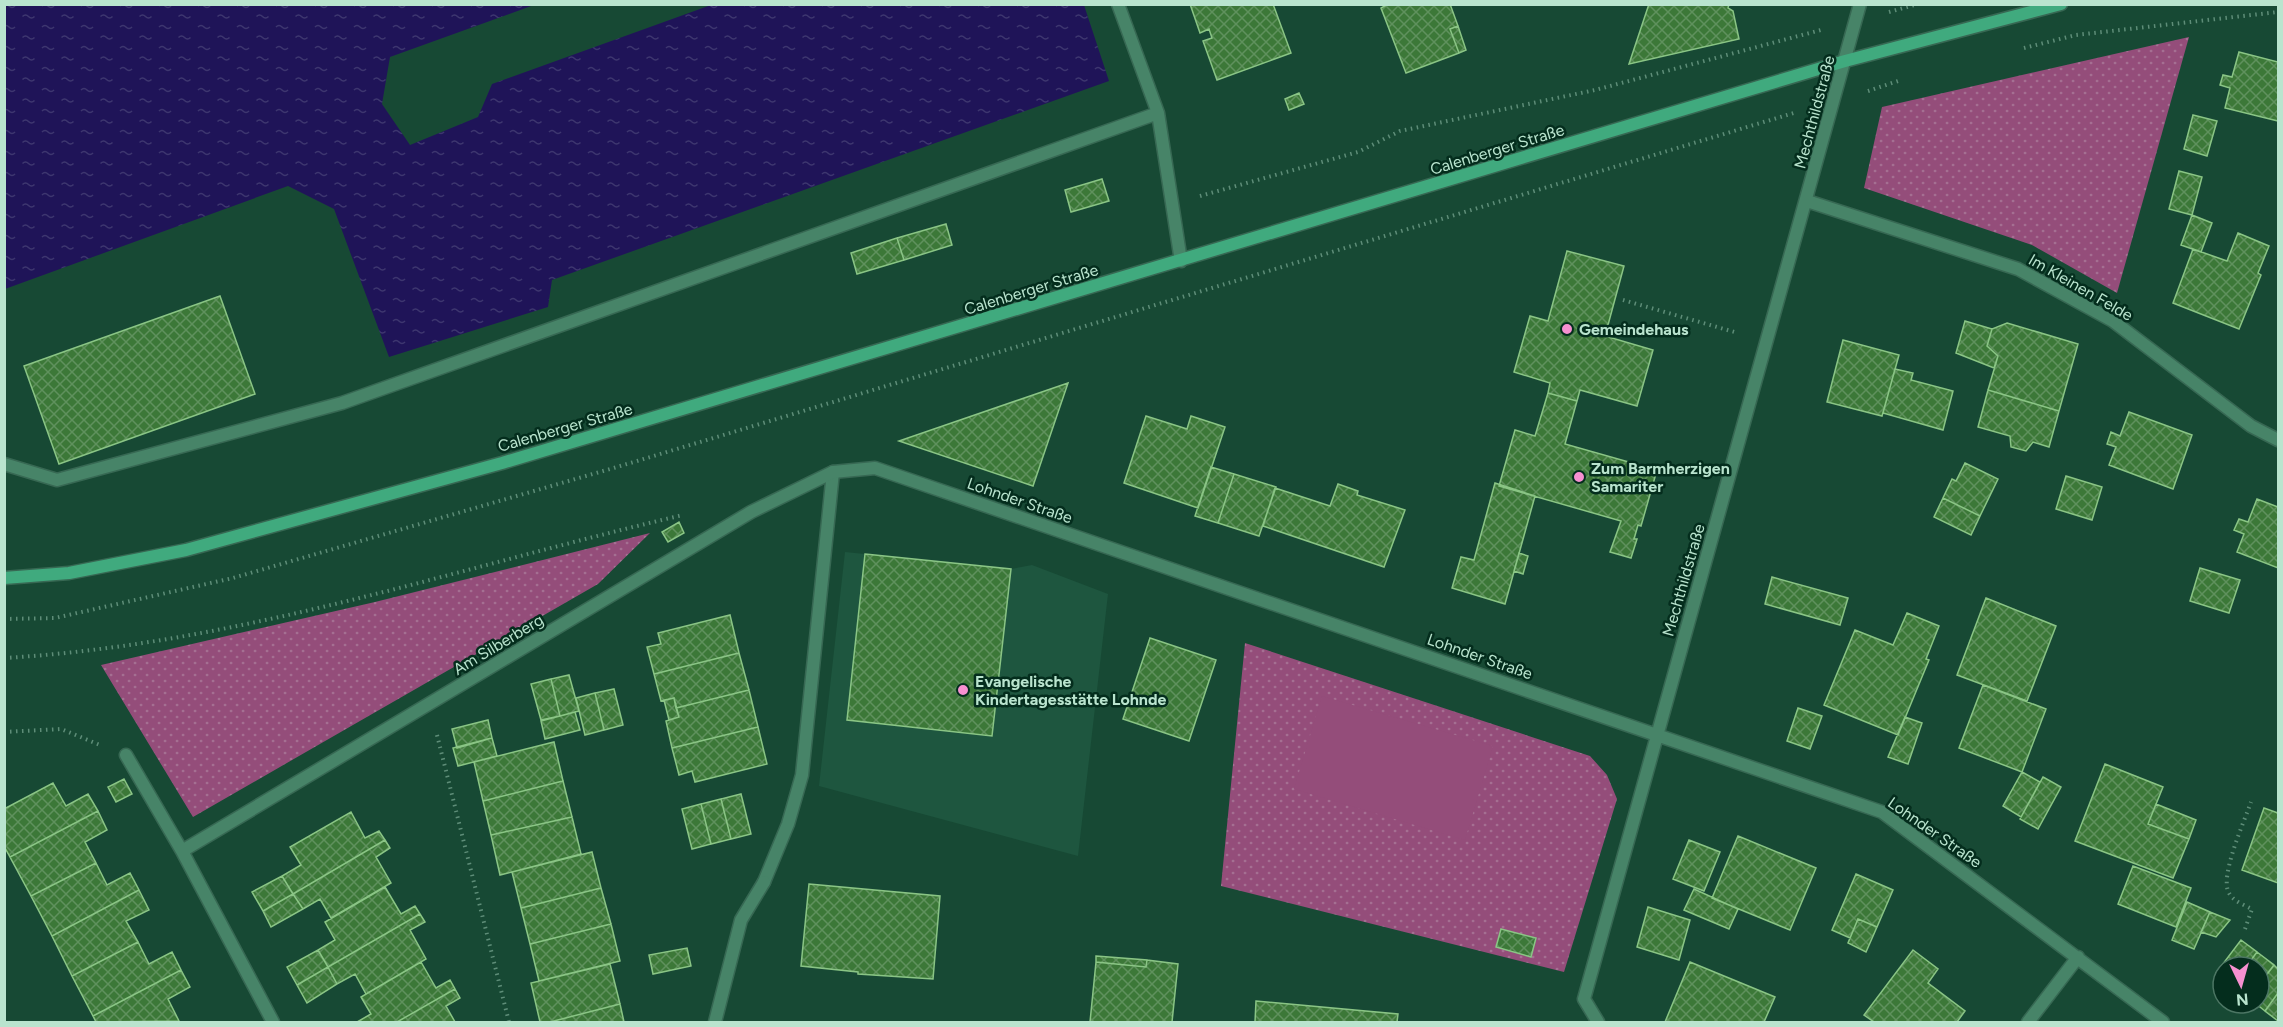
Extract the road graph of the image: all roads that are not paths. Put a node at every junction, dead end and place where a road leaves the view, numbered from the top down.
1 (1118, 4) edge
2 (1860, 4) edge
3 (2061, 4) edge
4 (1845, 62) junction
5 (1158, 113) junction
6 (1807, 201) junction
7 (1181, 261) junction
8 (2278, 440) edge
9 (4, 464) edge
10 (833, 472) junction
11 (4, 578) edge
12 (1656, 733) junction
13 (126, 755) road end
14 (182, 851) junction
15 (2078, 957) junction
16 (273, 1023) edge
17 (715, 1023) edge
18 (1598, 1023) edge
19 (2028, 1023) edge
20 (2163, 1023) edge

1 - 5 street
2 - 4 street, Mechthildstraße
3 - 4 street, Calenberger Straße
4 - 6 street, Mechthildstraße
4 - 7 street, Calenberger Straße
5 - 7 street
5 - 9 street
6 - 8 street, Im Kleinen Felde
6 - 12 street, Mechthildstraße
7 - 11 street, Calenberger Straße
10 - 12 street, Lohnder Straße
10 - 14 street, Am Silberberg
10 - 17 street
12 - 15 street, Lohnder Straße
12 - 18 street, Mechthildstraße
13 - 14 street
14 - 16 street
15 - 19 street
15 - 20 street, Lohnder Straße

